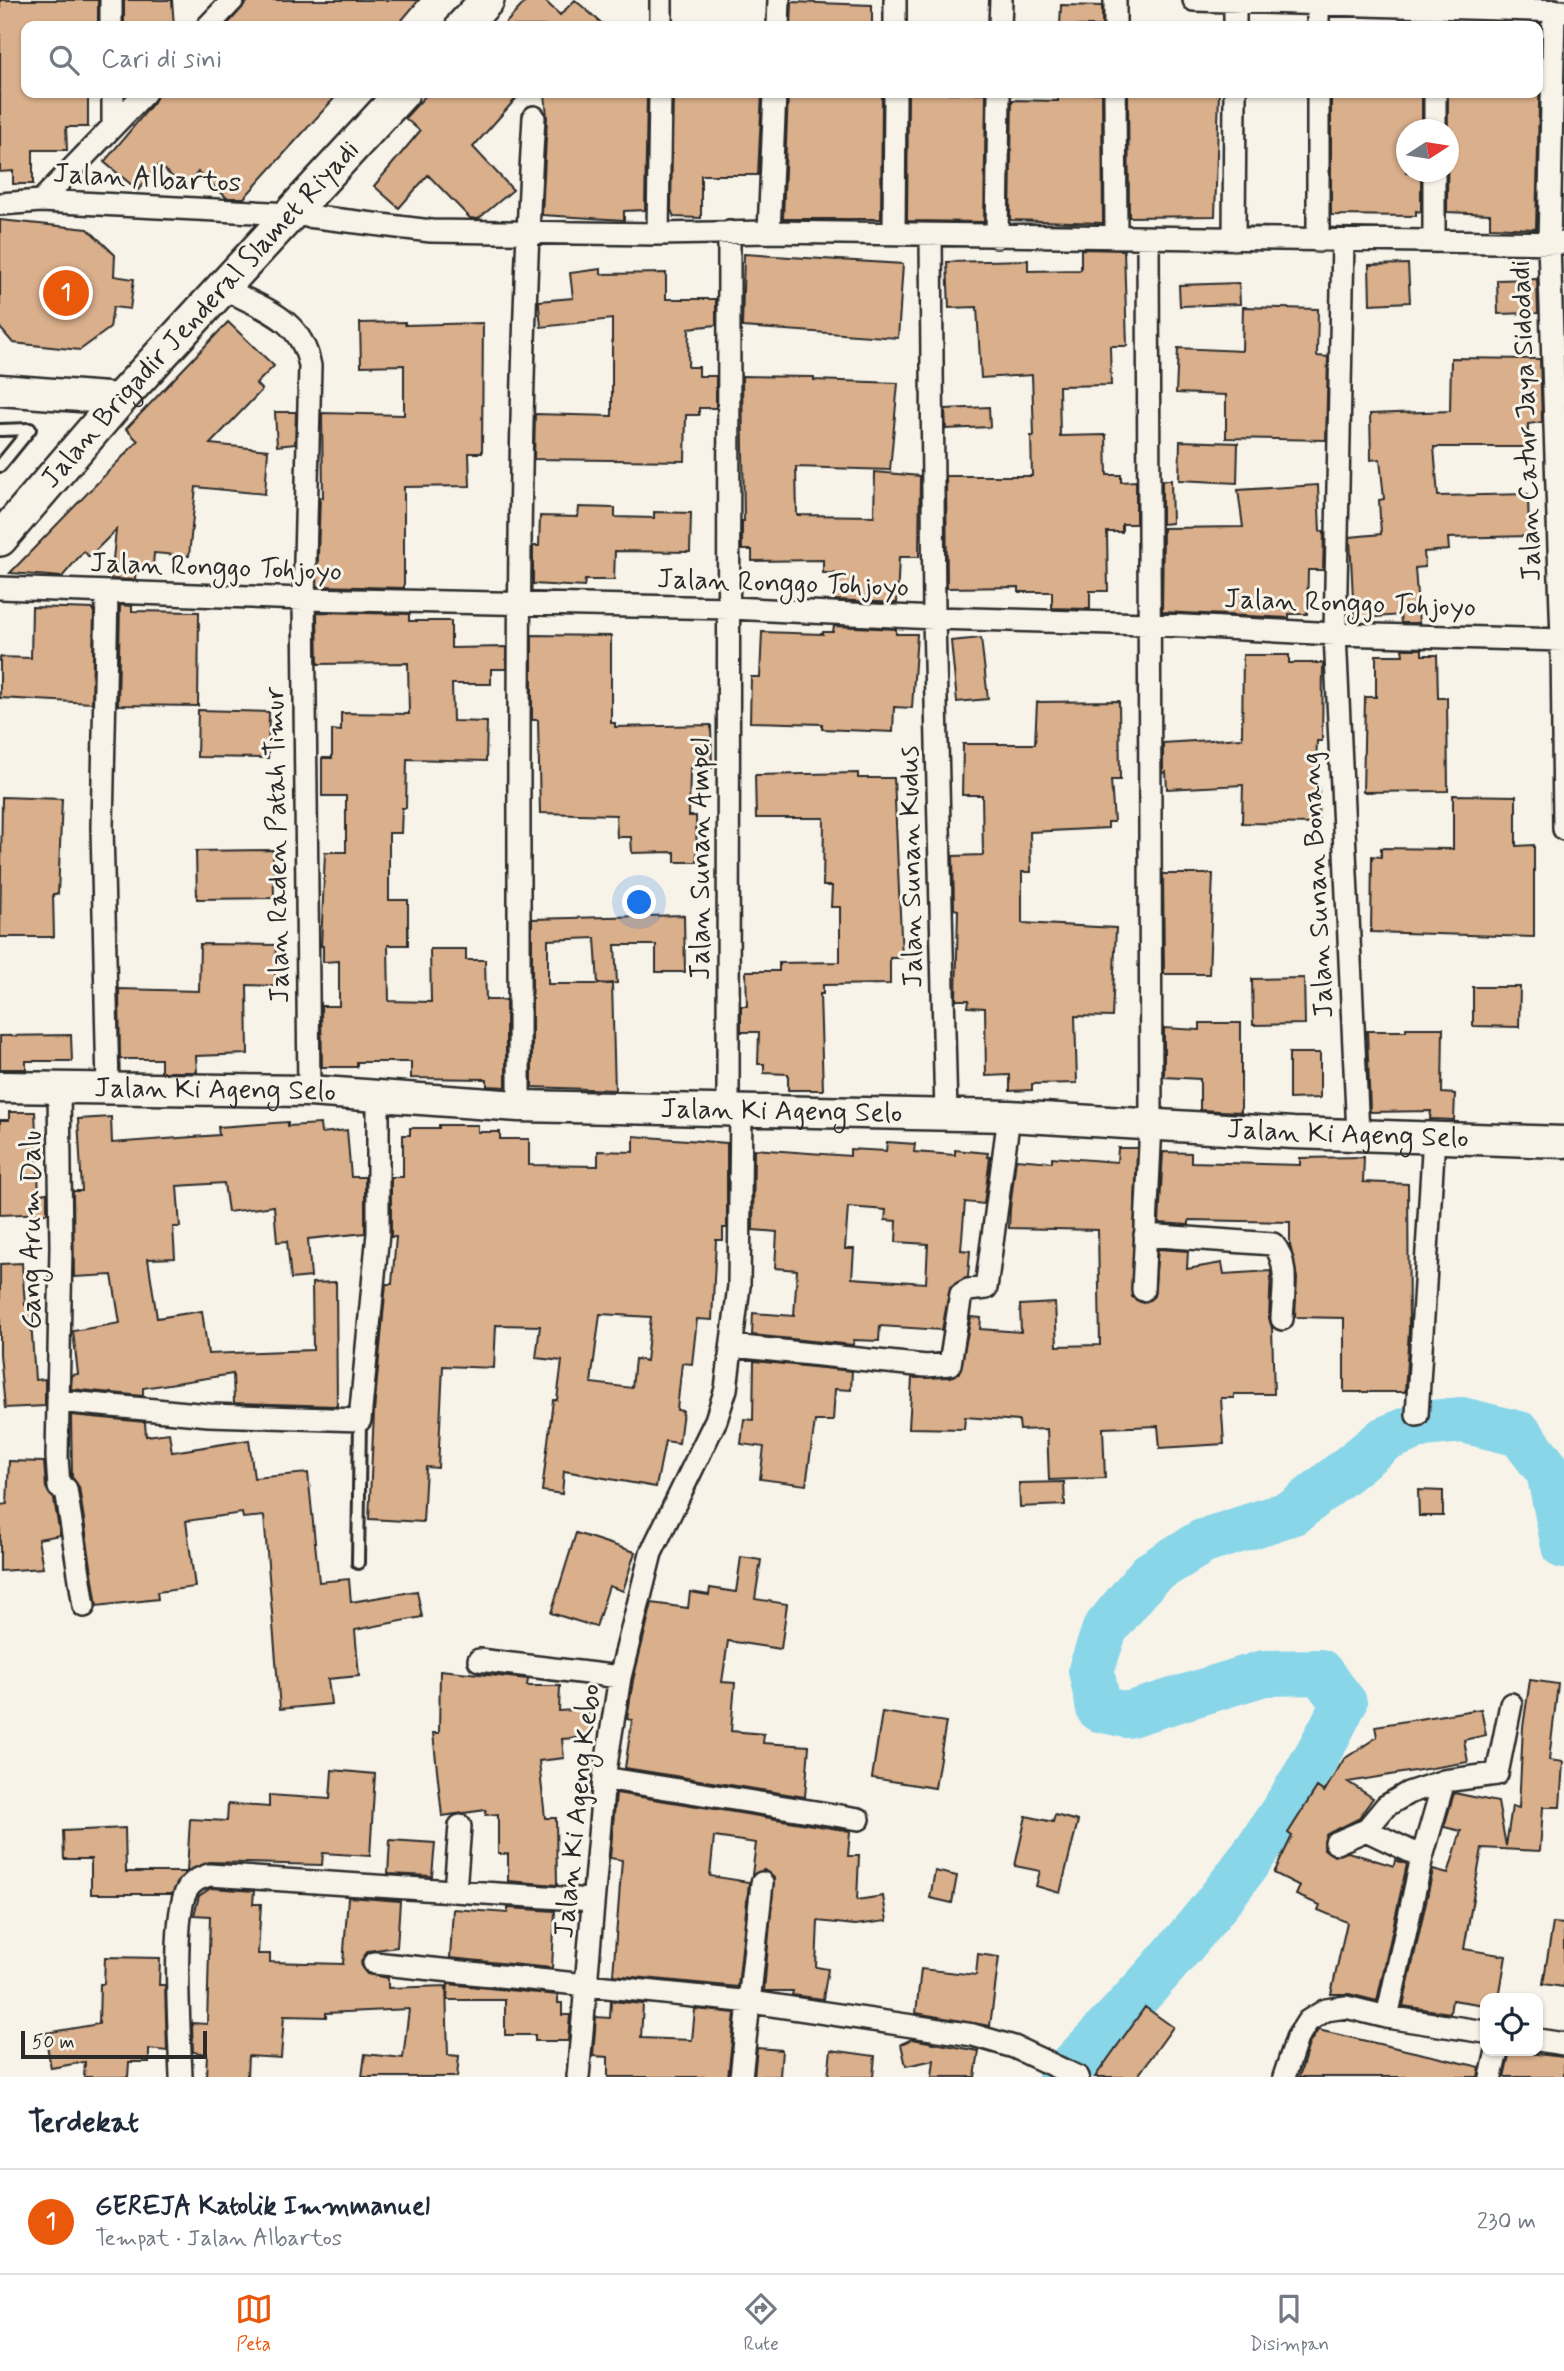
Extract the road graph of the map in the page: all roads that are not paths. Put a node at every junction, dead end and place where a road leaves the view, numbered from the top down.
1 (111, 0) edge
2 (233, 0) edge
3 (487, 0) edge
4 (661, 0) edge
5 (779, 0) edge
6 (895, 0) edge
7 (1001, 0) edge
8 (1115, 0) edge
9 (1194, 0) edge
10 (1207, 0) edge
11 (1235, 2) junction
12 (1346, 3) edge
13 (1478, 4) edge
14 (1559, 11) edge
15 (1318, 16) edge
16 (1435, 18) edge
17 (111, 21) edge
18 (213, 21) edge
19 (468, 21) edge
20 (661, 21) edge
21 (778, 21) edge
22 (895, 21) edge
23 (1000, 21) edge
24 (1115, 21) edge
25 (1235, 21) edge
26 (113, 98) edge
27 (140, 98) edge
28 (397, 98) edge
29 (660, 98) edge
30 (775, 98) edge
31 (895, 98) edge
32 (999, 98) edge
33 (1115, 98) edge
34 (1235, 98) edge
35 (1318, 98) edge
36 (1435, 98) edge
37 (534, 117) dead end
38 (1435, 119) edge
39 (113, 126) junction
40 (1434, 182) edge
41 (41, 201) junction
42 (0, 204) edge
43 (291, 214) junction
44 (527, 230) junction
45 (729, 232) junction
46 (769, 232) junction
47 (894, 233) junction
48 (658, 234) junction
49 (930, 235) junction
50 (1116, 236) junction
51 (997, 237) junction
52 (1148, 239) junction
53 (1234, 239) junction
54 (1434, 240) junction
55 (1318, 241) junction
56 (1343, 241) junction
57 (1557, 243) edge
58 (223, 288) junction
59 (0, 390) edge
60 (120, 399) junction
61 (0, 430) edge
62 (0, 466) edge
63 (0, 539) edge
64 (0, 588) edge
65 (107, 593) junction
66 (304, 599) junction
67 (521, 603) junction
68 (730, 608) junction
69 (934, 618) junction
70 (1147, 624) junction
71 (1335, 634) junction
72 (1563, 640) edge
73 (1564, 829) edge
74 (0, 1087) edge
75 (59, 1087) junction
76 (108, 1087) junction
77 (309, 1091) junction
78 (378, 1095) junction
79 (520, 1106) junction
80 (735, 1109) junction
81 (946, 1115) junction
82 (1009, 1116) junction
83 (1151, 1124) junction
84 (1358, 1134) junction
85 (1434, 1136) junction
86 (1564, 1142) edge
87 (1145, 1235) junction
88 (1143, 1290) dead end
89 (1282, 1319) dead end
90 (733, 1346) junction
91 (58, 1402) junction
92 (1418, 1415) dead end
93 (360, 1420) junction
94 (358, 1563) dead end
95 (83, 1606) dead end
96 (479, 1660) dead end
97 (620, 1677) junction
98 (1511, 1704) dead end
99 (604, 1778) junction
100 (1444, 1781) junction
101 (859, 1819) dead end
102 (460, 1826) dead end
103 (1366, 1830) junction
104 (1336, 1843) dead end
105 (1422, 1857) junction
106 (762, 1883) dead end
107 (455, 1891) junction
108 (592, 1900) junction
109 (374, 1963) dead end
110 (588, 1985) junction
111 (751, 2002) junction
112 (1387, 2017) junction
113 (1480, 2031) edge
114 (1543, 2041) edge
115 (1564, 2044) edge
116 (1496, 2056) edge
117 (181, 2077) edge
118 (578, 2077) edge
119 (741, 2077) edge
120 (1078, 2077) edge
121 (1284, 2077) edge
122 (1491, 2077) edge

1 - 17 street
2 - 18 street
3 - 19 main road
4 - 20 street
5 - 21 street
6 - 22 street
7 - 23 street
8 - 24 street
9 - 10 street
10 - 11 street
11 - 15 street
11 - 25 street
12 - 15 street
12 - 16 street
13 - 14 street
13 - 16 street
14 - 57 street, Jalan Catur Jaya Sidodadi
26 - 39 street
27 - 39 street
28 - 43 main road, Jalan Brigadir Jenderal Slamet Riyadi
29 - 48 street
30 - 46 street
31 - 47 street
32 - 51 street
33 - 50 street
34 - 53 street
35 - 55 street
36 - 38 street
37 - 44 street
39 - 41 street
40 - 54 street
41 - 42 street, Jalan Albartos
41 - 43 street, Jalan Albartos
43 - 44 street, Jalan Albartos
43 - 58 main road, Jalan Brigadir Jenderal Slamet Riyadi
44 - 48 street, Jalan Albartos
44 - 67 street
45 - 46 street, Jalan Albartos
45 - 48 street, Jalan Albartos
45 - 68 street, Jalan Sunan Ampel
46 - 47 street, Jalan Albartos
47 - 49 street, Jalan Albartos
49 - 51 street, Jalan Albartos
49 - 69 street, Jalan Sunan Kudus
50 - 51 street, Jalan Albartos
50 - 52 street, Jalan Albartos
52 - 53 street, Jalan Albartos
52 - 70 street
53 - 55 street, Jalan Albartos
54 - 56 street, Jalan Albartos
54 - 57 street, Jalan Albartos
55 - 56 street, Jalan Albartos
56 - 71 street, Jalan Sunan Bonang
57 - 72 street, Jalan Catur Jaya Sidodadi
58 - 60 main road, Jalan Brigadir Jenderal Slamet Riyadi
58 - 66 street, Jalan Raden Patah Timur
59 - 60 street
60 - 63 main road, Jalan Brigadir Jenderal Slamet Riyadi
61 - 62 lane
64 - 65 street, Jalan Ronggo Tohjoyo
65 - 66 street, Jalan Ronggo Tohjoyo
65 - 76 street
66 - 67 street, Jalan Ronggo Tohjoyo
66 - 77 street, Jalan Raden Patah Timur
67 - 68 street, Jalan Ronggo Tohjoyo
67 - 79 street
68 - 69 street, Jalan Ronggo Tohjoyo
68 - 80 street, Jalan Sunan Ampel
69 - 70 street, Jalan Ronggo Tohjoyo
69 - 81 street, Jalan Sunan Kudus
70 - 71 street, Jalan Ronggo Tohjoyo
70 - 83 street
71 - 72 street, Jalan Ronggo Tohjoyo
71 - 84 street, Jalan Sunan Bonang
72 - 73 street, Jalan Catur Jaya Sidodadi
74 - 75 street, Jalan Ki Ageng Selo
75 - 76 street, Jalan Ki Ageng Selo
75 - 91 street, Gang Arum Dalu
76 - 77 street, Jalan Ki Ageng Selo
77 - 78 street, Jalan Ki Ageng Selo
78 - 79 street, Jalan Ki Ageng Selo
78 - 93 street
79 - 80 street, Jalan Ki Ageng Selo
80 - 81 street, Jalan Ki Ageng Selo
80 - 90 street, Jalan Ki Ageng Kebo
81 - 82 street, Jalan Ki Ageng Selo
82 - 83 street, Jalan Ki Ageng Selo
82 - 90 street
83 - 84 street, Jalan Ki Ageng Selo
83 - 87 street
84 - 85 street, Jalan Ki Ageng Selo
85 - 86 street, Jalan Ki Ageng Selo
85 - 92 street
87 - 88 street
87 - 89 street
90 - 97 street, Jalan Ki Ageng Kebo
91 - 93 street
91 - 95 street, Gang Arum Dalu
93 - 94 lane
96 - 97 street
97 - 99 street, Jalan Ki Ageng Kebo
98 - 100 street
99 - 101 street
99 - 108 street, Jalan Ki Ageng Kebo
100 - 103 street
100 - 105 street
102 - 107 street
103 - 104 street
103 - 105 street
105 - 112 street
106 - 111 street
107 - 108 street
107 - 117 street
108 - 110 street, Jalan Ki Ageng Kebo
109 - 110 street
110 - 111 street
110 - 118 street, Jalan Ki Ageng Kebo
111 - 119 street
111 - 120 street
112 - 113 street
112 - 121 street
114 - 115 street
116 - 122 street

